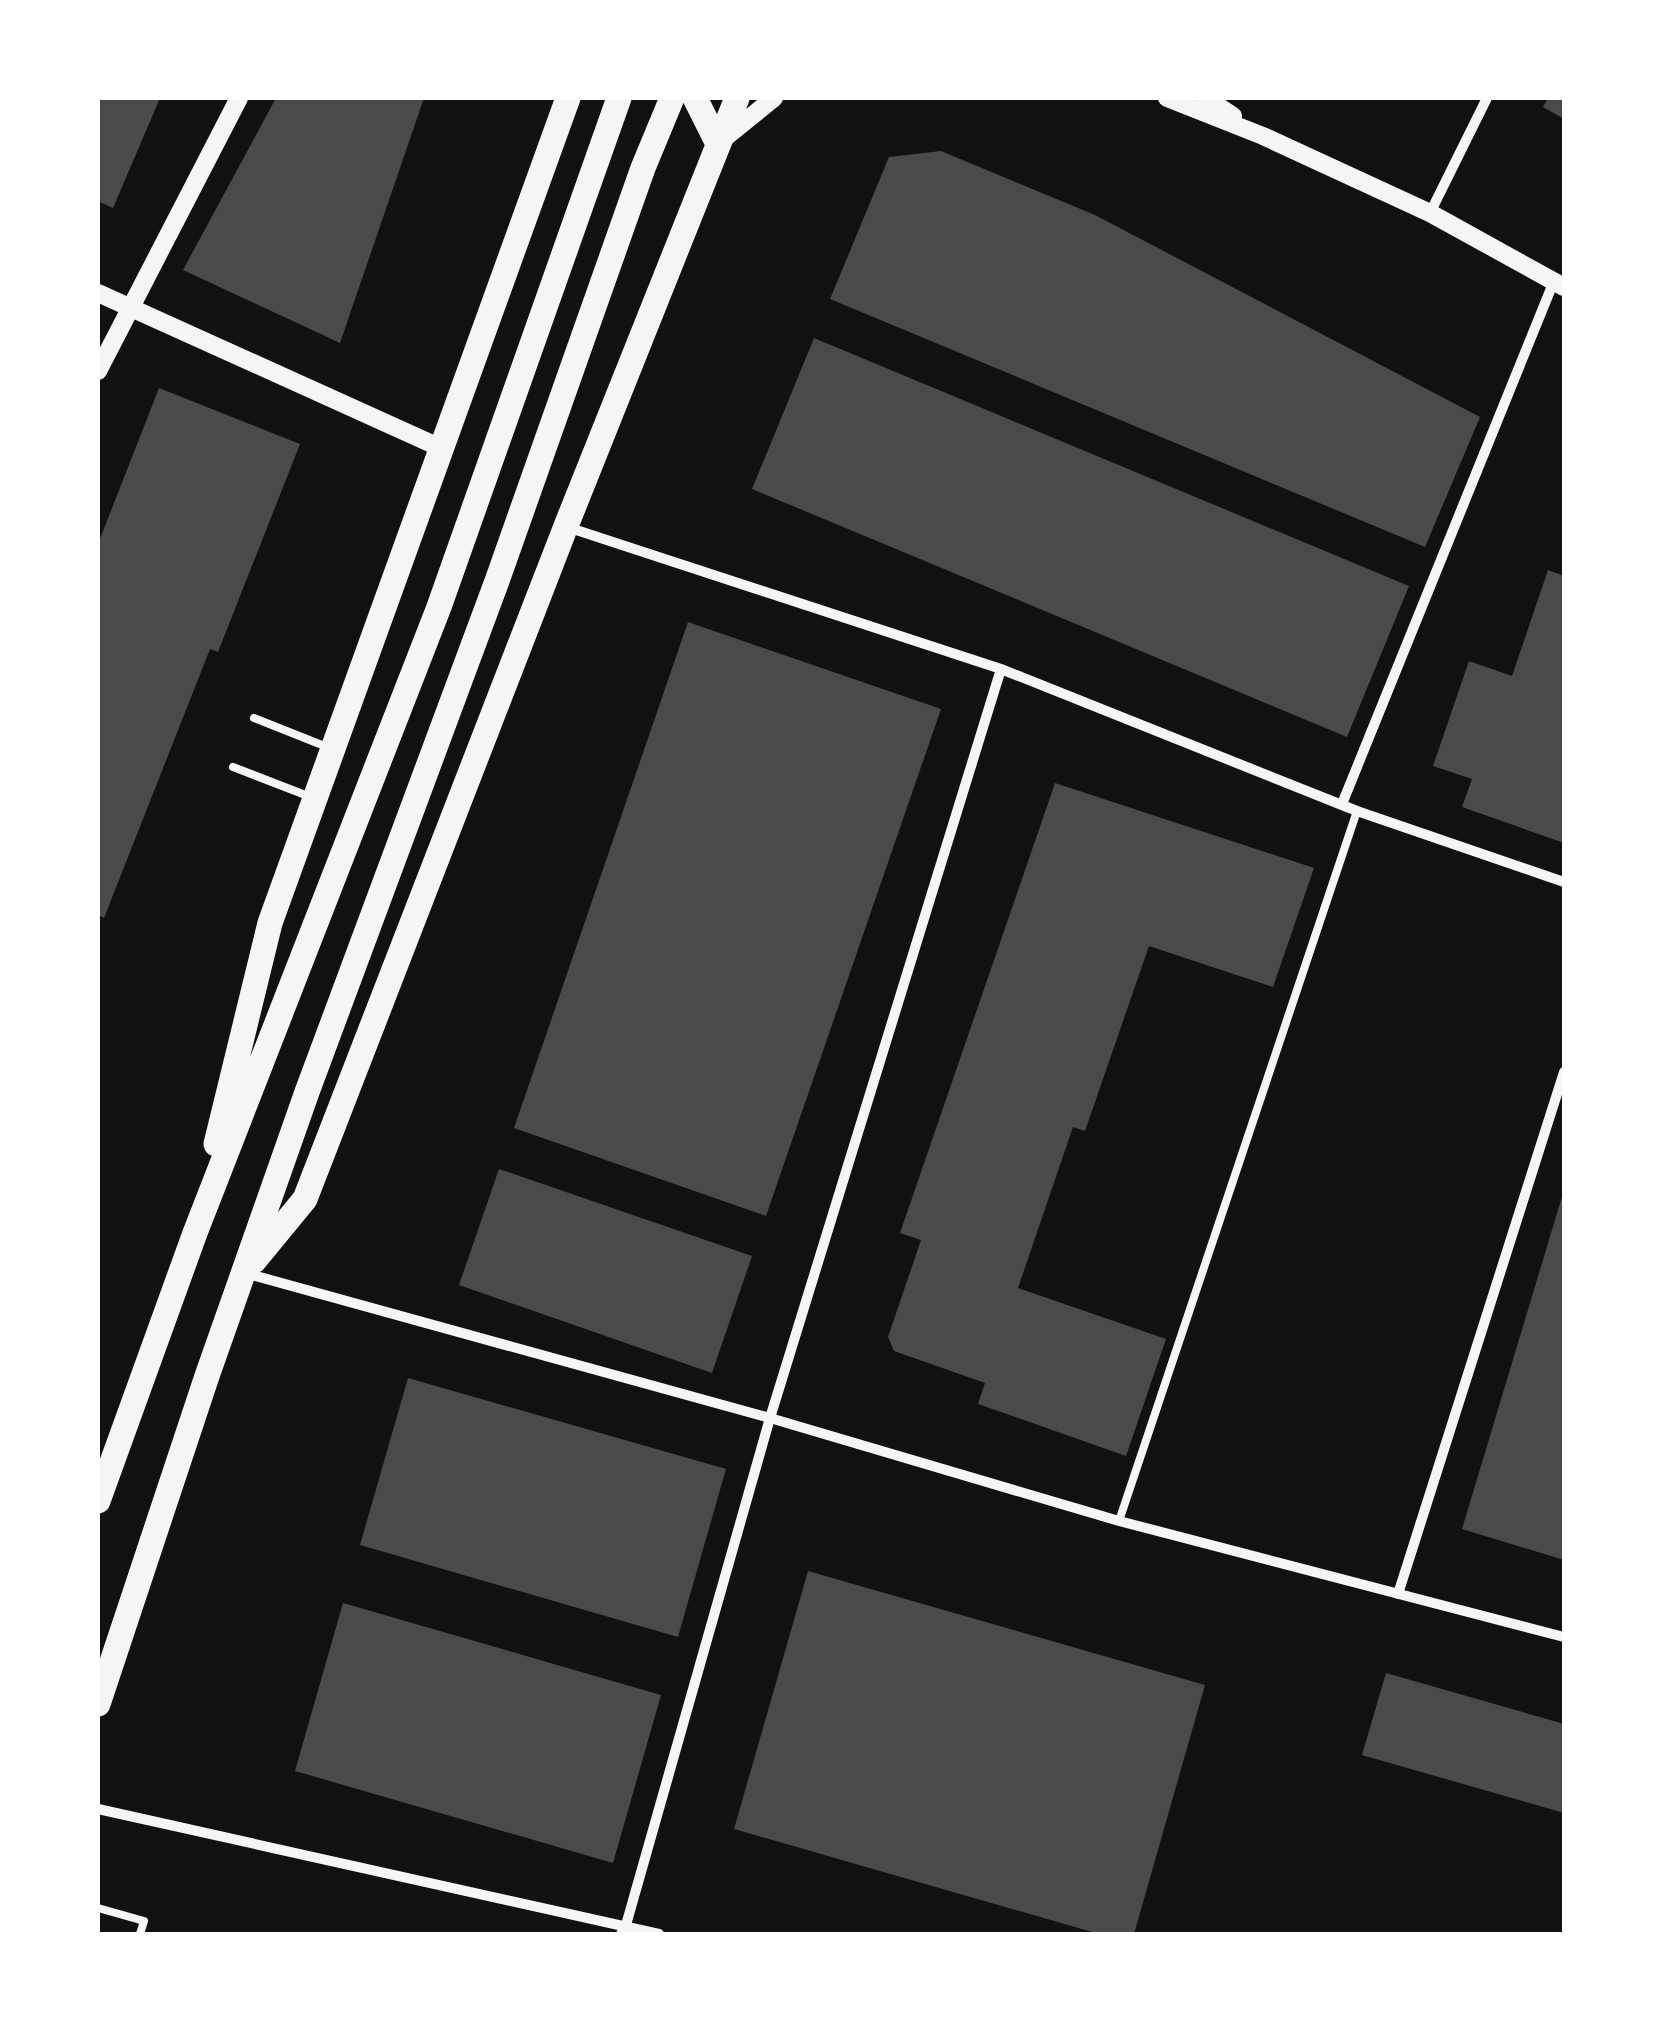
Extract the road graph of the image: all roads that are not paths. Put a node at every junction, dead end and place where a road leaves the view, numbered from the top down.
1 (240, 98) edge
2 (568, 98) edge
3 (619, 98) edge
4 (672, 98) edge
5 (695, 98) edge
6 (738, 98) edge
7 (774, 98) edge
8 (1167, 98) edge
9 (1206, 98) edge
10 (1488, 98) edge
11 (1263, 136) junction
12 (718, 144) junction
13 (1430, 213) junction
14 (1559, 284) edge
15 (98, 293) edge
16 (133, 308) junction
17 (98, 371) edge
18 (441, 448) junction
19 (566, 526) junction
20 (1001, 668) junction
21 (254, 718) dead end
22 (332, 748) junction
23 (234, 767) dead end
24 (314, 798) junction
25 (1342, 804) junction
26 (1356, 810) junction
27 (1564, 882) edge
28 (1564, 1072) edge
29 (195, 1234) junction
30 (244, 1272) junction
31 (770, 1418) junction
32 (98, 1500) edge
33 (1119, 1522) junction
34 (1398, 1594) junction
35 (1564, 1638) edge
36 (98, 1704) edge
37 (98, 1809) edge
38 (98, 1908) edge
39 (624, 1930) edge
40 (140, 1934) edge
41 (660, 1934) edge

1 - 16 street
2 - 18 main road
3 - 29 main road
4 - 30 main road
5 - 12 main road
6 - 12 main road
7 - 12 street
8 - 11 street
9 - 11 street
10 - 13 street
11 - 13 street
12 - 19 main road
13 - 14 street
14 - 25 street
15 - 16 street
16 - 17 street
16 - 18 street
18 - 22 main road
19 - 20 street
19 - 30 main road
20 - 25 street
20 - 31 street
21 - 22 lane
22 - 24 main road
23 - 24 lane
24 - 29 main road
25 - 26 street
26 - 27 street
26 - 33 lane
28 - 34 street
29 - 32 main road
30 - 31 street
30 - 36 main road
31 - 33 street
31 - 39 street
33 - 34 street
34 - 35 street
37 - 39 street
38 - 40 lane
39 - 41 street

